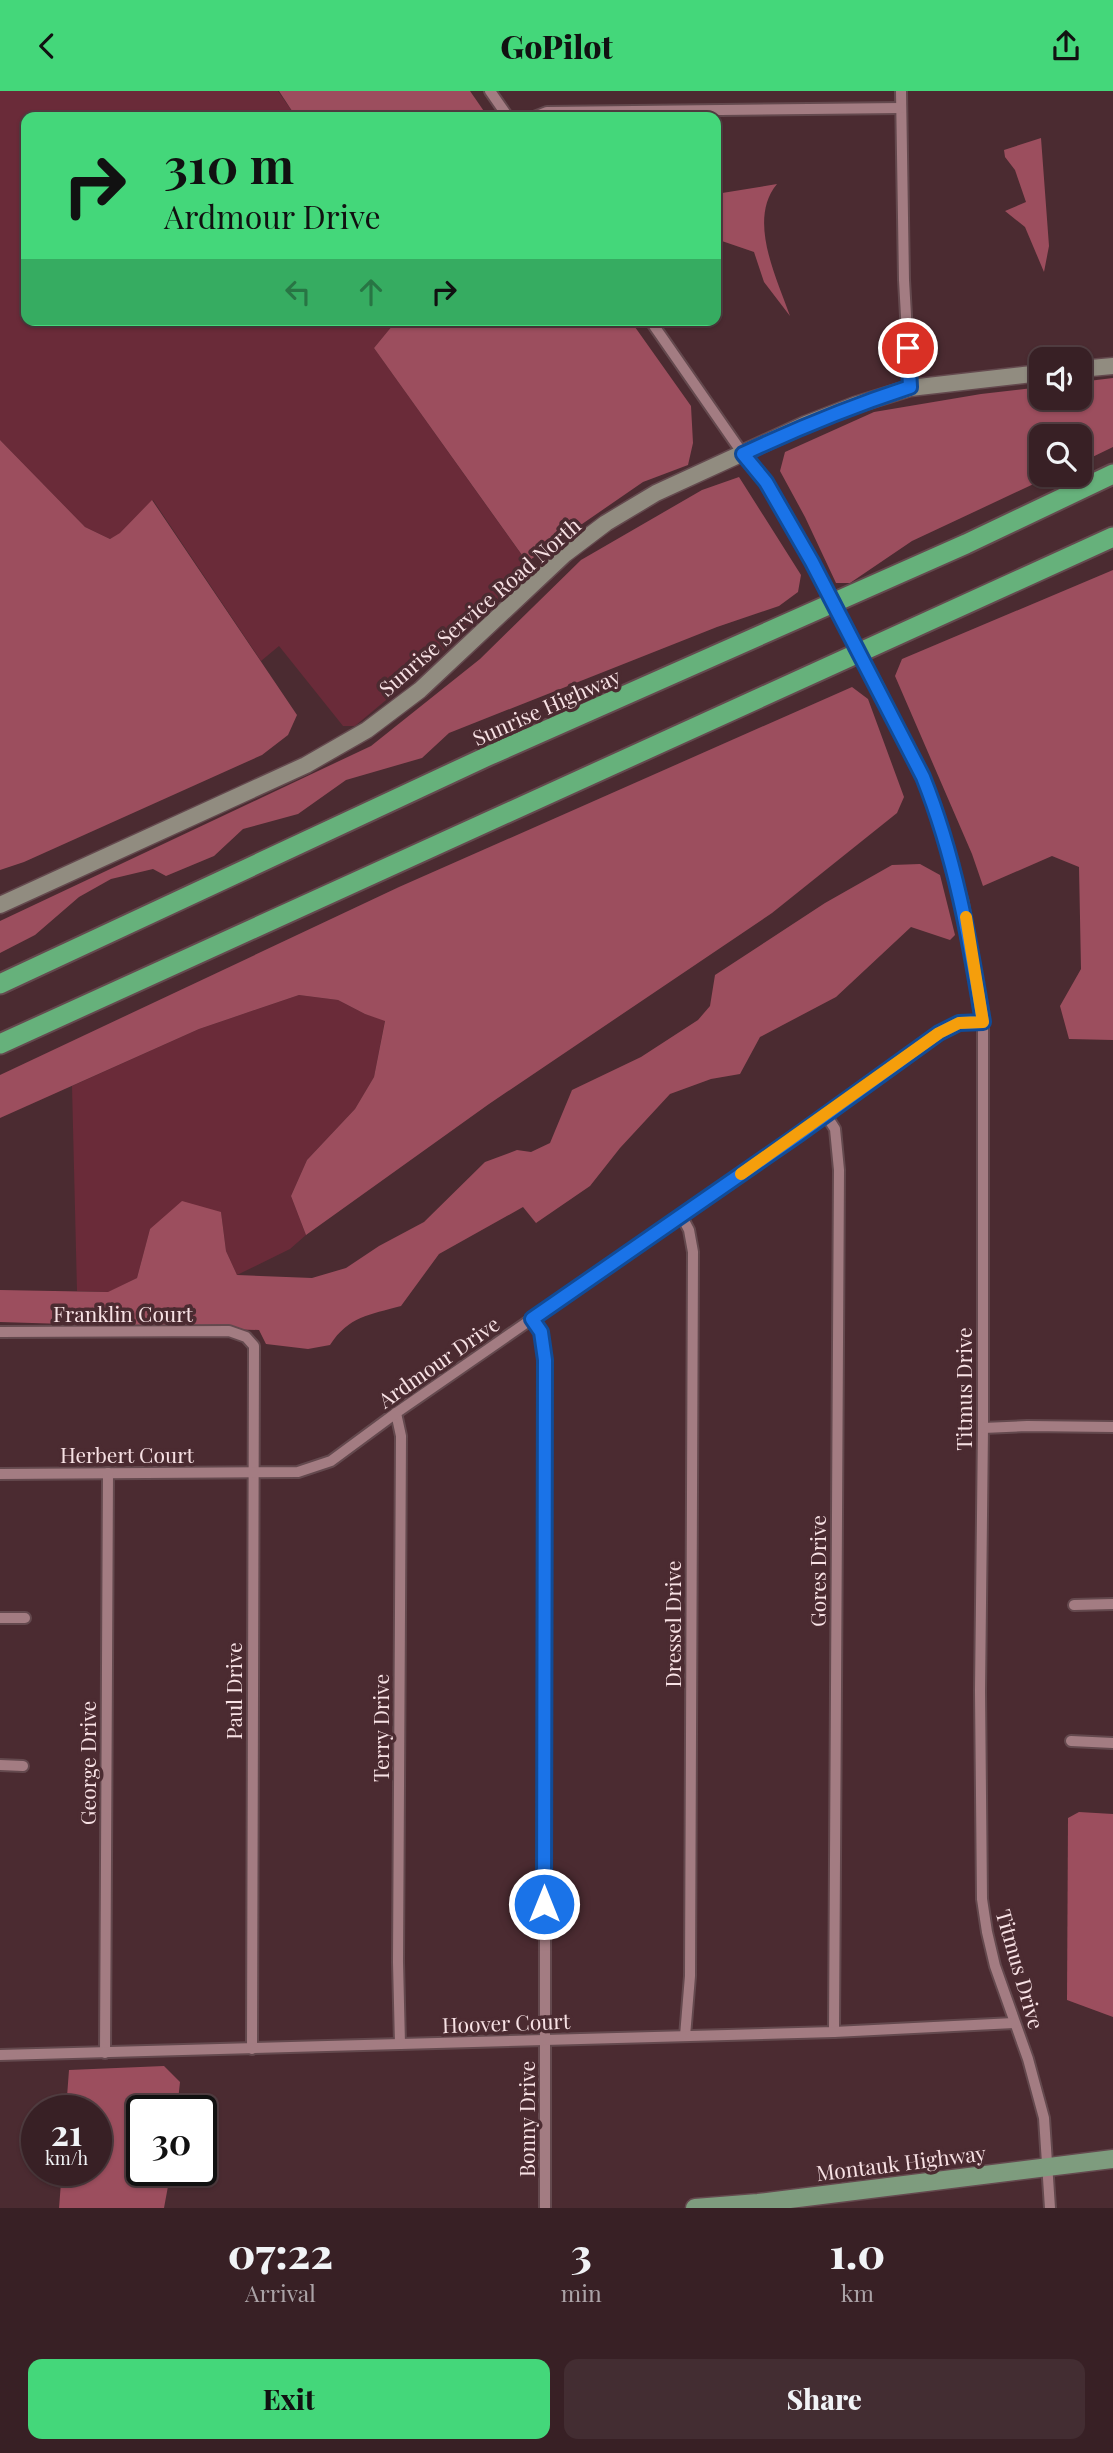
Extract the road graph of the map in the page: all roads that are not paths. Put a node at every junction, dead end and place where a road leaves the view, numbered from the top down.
1 (490, 91) edge
2 (901, 91) edge
3 (901, 107) junction
4 (505, 112) edge
5 (547, 112) edge
6 (654, 326) edge
7 (1113, 366) edge
8 (1092, 368) edge
9 (1029, 374) edge
10 (910, 387) junction
11 (743, 454) junction
12 (1113, 474) edge
13 (1113, 537) edge
14 (0, 905) edge
15 (0, 984) edge
16 (983, 1022) junction
17 (0, 1044) edge
18 (825, 1115) junction
19 (681, 1215) junction
20 (532, 1319) junction
21 (0, 1332) edge
22 (246, 1336) joint
23 (396, 1413) junction
24 (1113, 1427) edge
25 (983, 1428) junction
26 (108, 1473) junction
27 (254, 1473) junction
28 (0, 1474) edge
29 (1113, 1604) edge
30 (1074, 1605) dead end
31 (0, 1618) edge
32 (25, 1618) dead end
33 (1071, 1741) dead end
34 (1113, 1743) edge
35 (0, 1765) edge
36 (23, 1766) dead end
37 (1013, 2023) junction
38 (834, 2032) junction
39 (685, 2036) junction
40 (544, 2041) junction
41 (400, 2044) junction
42 (252, 2049) junction
43 (105, 2053) junction
44 (0, 2055) edge
45 (1113, 2159) edge
46 (1049, 2167) junction
47 (758, 2206) edge
48 (545, 2208) edge
49 (695, 2208) edge
50 (1050, 2208) edge

1 - 4 street
2 - 3 street
3 - 5 street
3 - 10 street
6 - 11 street, Titmus Drive
7 - 8 street
9 - 10 street, Sunrise Service Road North
10 - 11 street, Sunrise Service Road North
11 - 14 street, Sunrise Service Road North
11 - 16 street, Titmus Drive, bridge
12 - 15 highway, Sunrise Highway
13 - 17 highway
16 - 18 street, Ardmour Drive
16 - 25 street, Titmus Drive
18 - 19 street, Ardmour Drive
18 - 38 street, Gores Drive
19 - 20 street, Ardmour Drive
19 - 39 street, Dressel Drive
20 - 23 street, Ardmour Drive
20 - 40 street, Bonny Drive
21 - 22 street, Franklin Court
22 - 27 street, Paul Drive
23 - 27 street, Ardmour Drive
23 - 41 street, Terry Drive
24 - 25 street
25 - 37 street, Titmus Drive
26 - 27 street, Herbert Court
26 - 28 street, Herbert Court
26 - 43 street, George Drive
27 - 42 street, Paul Drive
29 - 30 street
31 - 32 street
33 - 34 street
35 - 36 street
37 - 38 street, Hoover Court
37 - 46 street, Titmus Drive
38 - 39 street, Hoover Court
39 - 40 street, Hoover Court
40 - 41 street, Hoover Court
40 - 48 street, Bonny Drive
41 - 42 street, Hoover Court
42 - 43 street, Hoover Court
43 - 44 street, Hoover Court
45 - 46 main road, Montauk Highway
46 - 47 main road, Montauk Highway
46 - 50 street, Titmus Drive
47 - 49 main road, Montauk Highway

